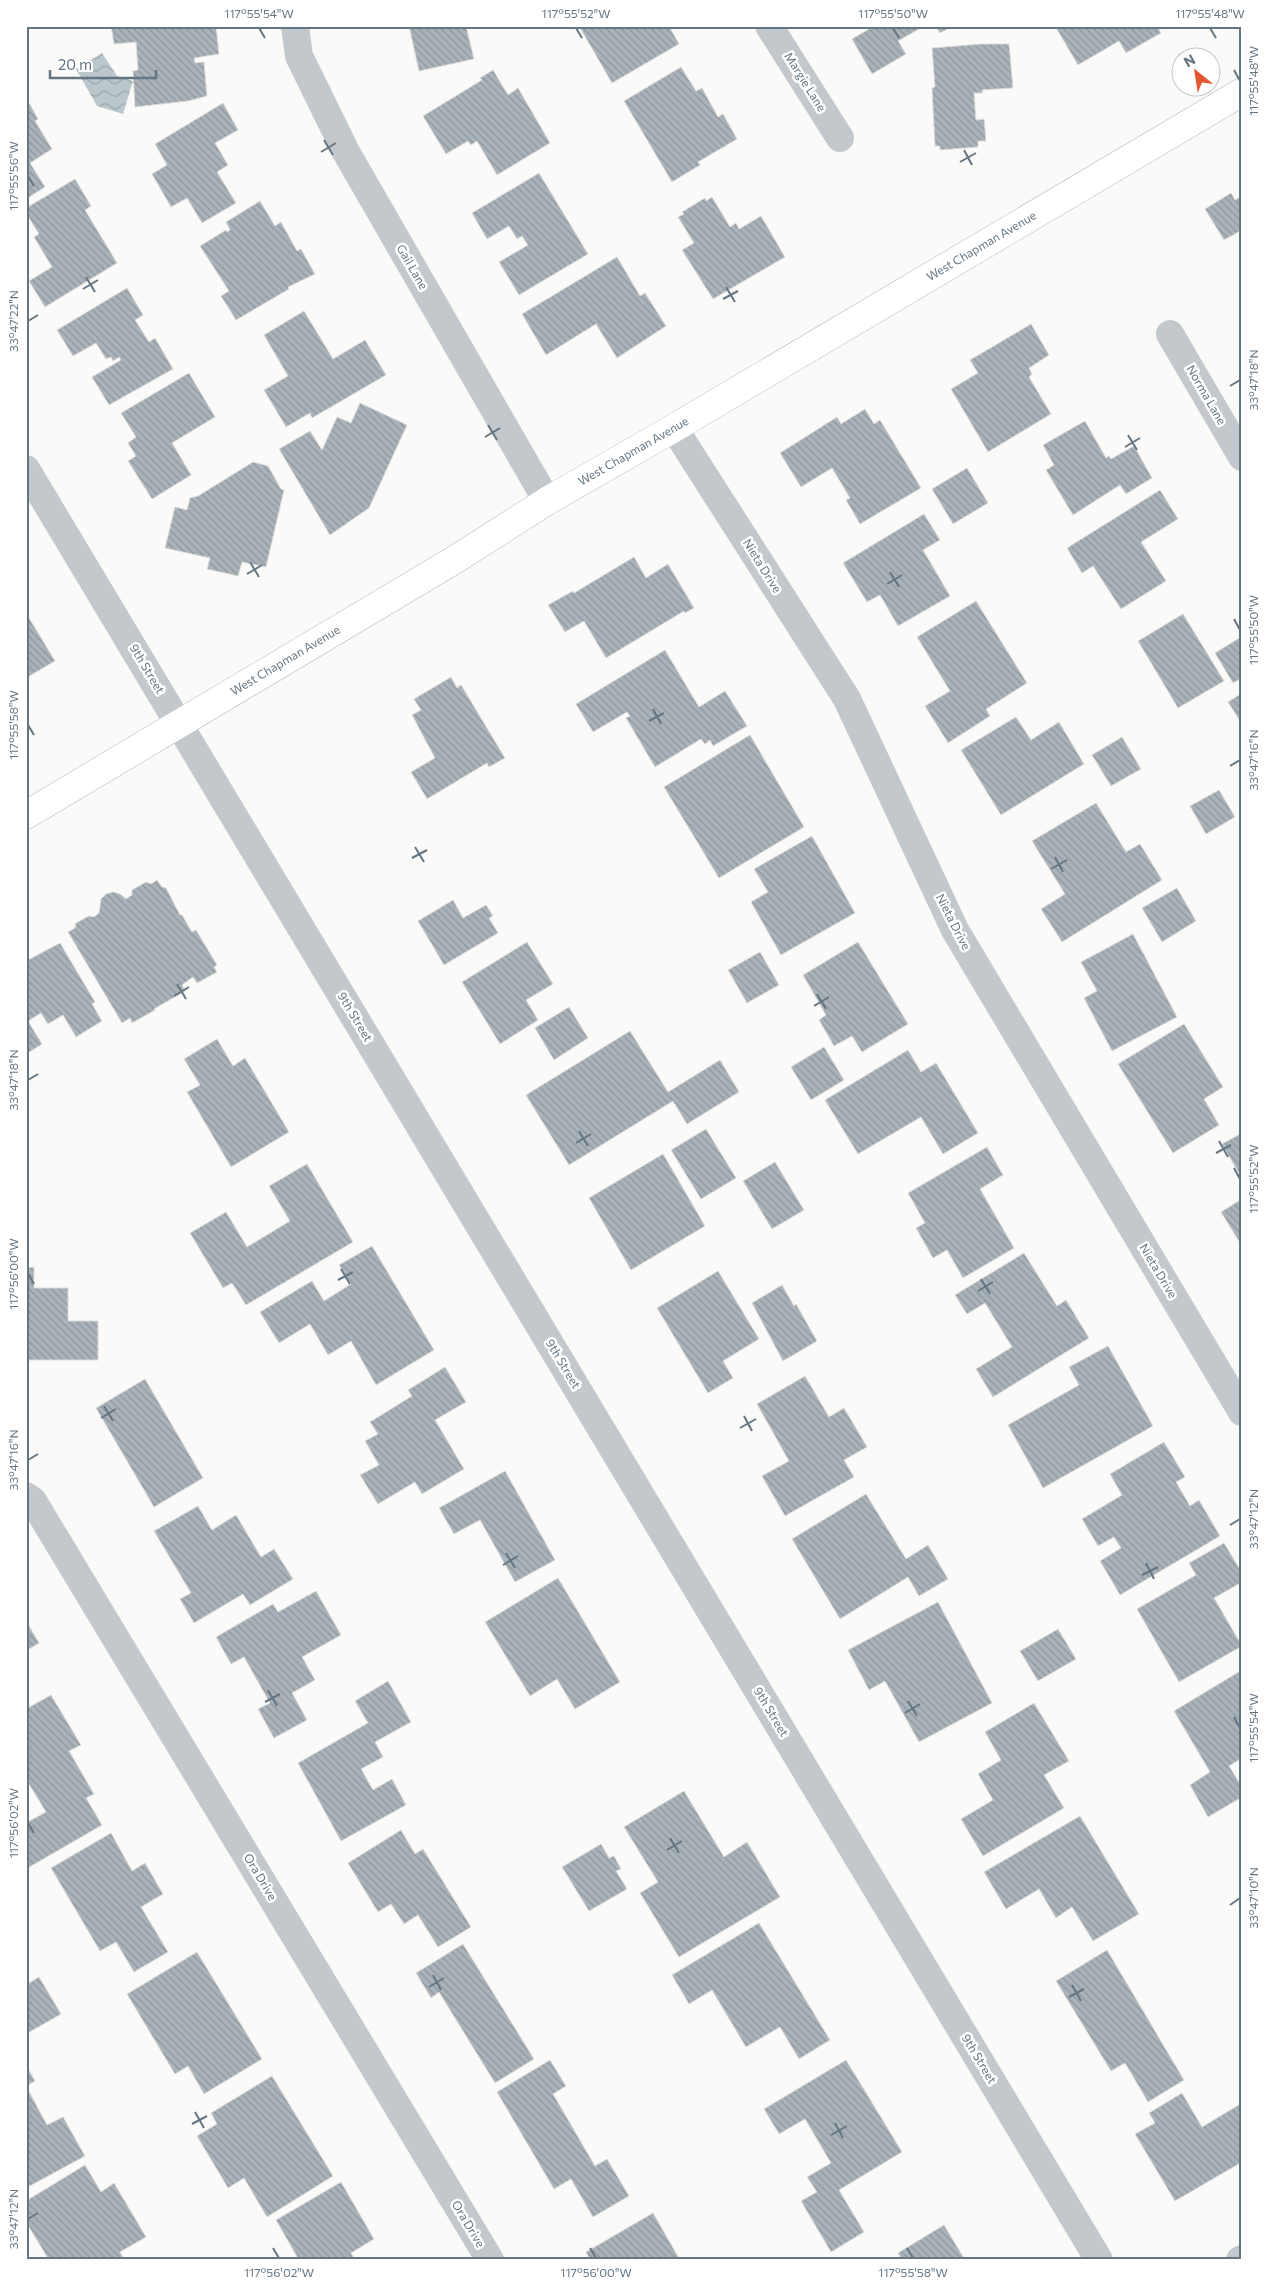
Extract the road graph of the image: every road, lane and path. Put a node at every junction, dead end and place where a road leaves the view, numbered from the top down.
1 (295, 26) edge
2 (770, 26) edge
3 (1242, 92) edge
4 (840, 138) dead end
5 (1170, 334) dead end
6 (674, 428) junction
7 (1242, 457) edge
8 (26, 469) edge
9 (547, 501) junction
10 (180, 724) junction
11 (26, 815) edge
12 (1242, 1412) edge
13 (26, 1496) edge
14 (490, 2260) edge
15 (1100, 2260) edge

1 - 9 street, Gail Lane
2 - 4 street, Margie Lane
3 - 6 main road, West Chapman Avenue
5 - 7 street, Norma Lane
6 - 9 main road, West Chapman Avenue
6 - 12 street, Nieta Drive
8 - 10 street, 9th Street
9 - 10 main road, West Chapman Avenue
10 - 11 main road, West Chapman Avenue
10 - 15 street, 9th Street
13 - 14 street, Ora Drive

